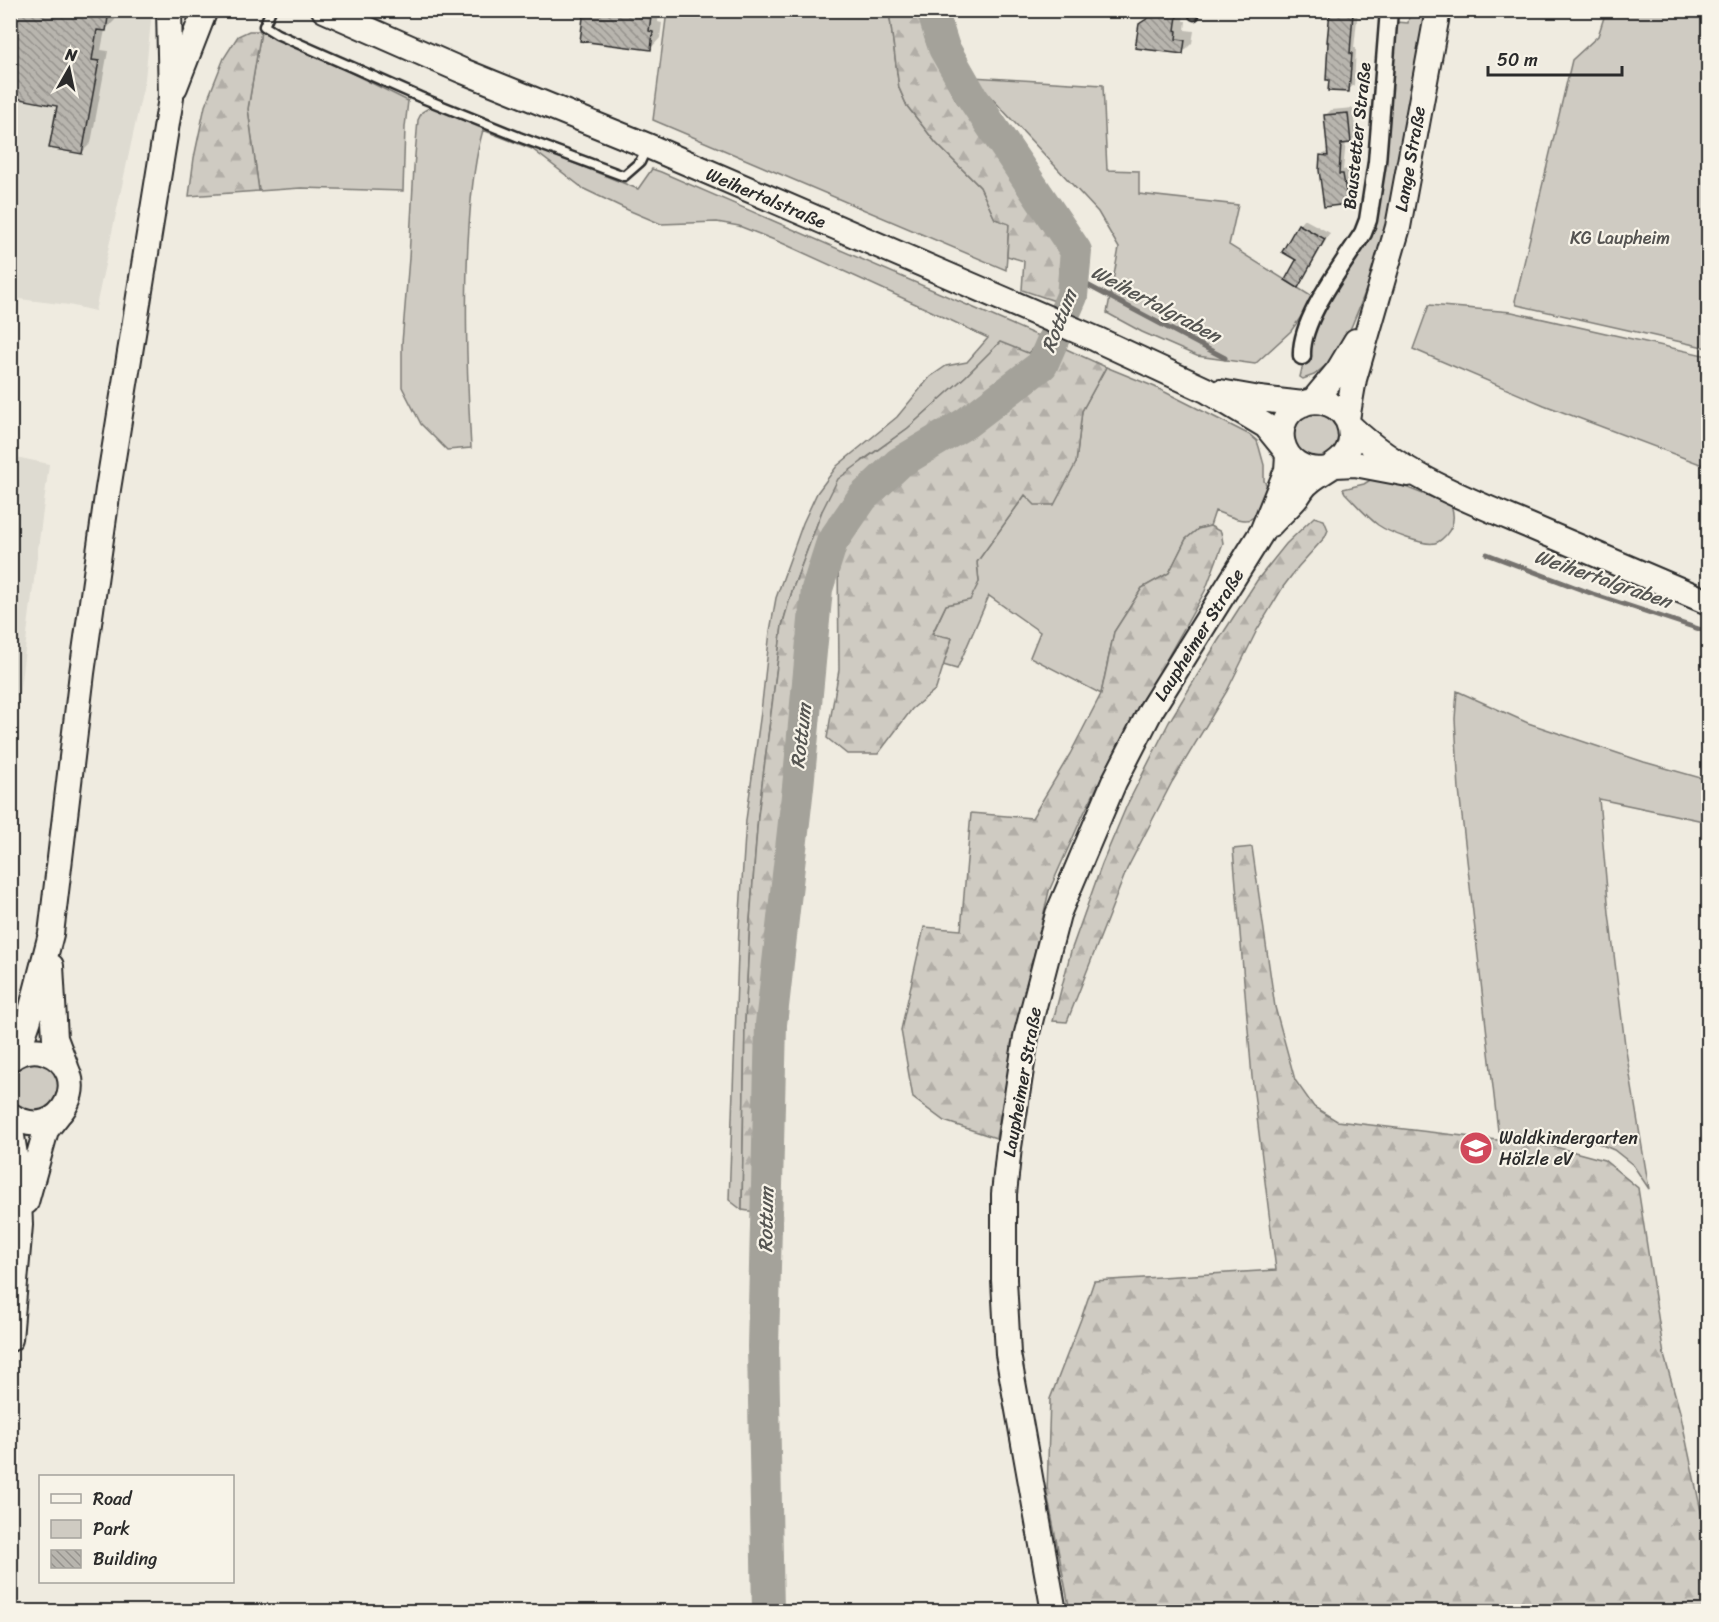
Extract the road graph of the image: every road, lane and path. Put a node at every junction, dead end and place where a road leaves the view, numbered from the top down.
1 (169, 10) edge
2 (205, 10) edge
3 (271, 10) edge
4 (324, 10) edge
5 (1389, 10) edge
6 (1438, 10) edge
7 (171, 98) junction
8 (648, 146) junction
9 (1375, 305) junction
10 (1302, 356) dead end
11 (1206, 390) junction
12 (1308, 403) junction
13 (1348, 423) junction
14 (1286, 451) junction
15 (1331, 467) junction
16 (1417, 476) junction
17 (1262, 532) junction
18 (1708, 602) edge
19 (51, 934) junction
20 (14, 1056) edge
21 (68, 1071) junction
22 (10, 1115) edge
23 (58, 1115) junction
24 (10, 1124) edge
25 (20, 1225) junction
26 (10, 1339) edge
27 (1054, 1611) edge

1 - 7 street
2 - 7 street
3 - 8 lane
4 - 8 street, Weihertalstraße
5 - 10 street, Baustetter Straße
6 - 9 street, Lange Straße
7 - 19 street
8 - 11 street, Weihertalstraße
9 - 12 street, Lange Straße
9 - 13 street, Lange Straße
11 - 12 street, Weihertalstraße
11 - 14 street, Weihertalstraße
12 - 13 street
12 - 14 street
13 - 15 street
13 - 16 street
14 - 15 street
14 - 17 street, Laupheimer Straße
15 - 16 street
15 - 17 street, Laupheimer Straße
16 - 18 street
17 - 27 street, Laupheimer Straße
19 - 20 street
19 - 21 street
20 - 21 street
21 - 23 street
22 - 23 street
23 - 25 street
24 - 25 street
25 - 26 street

